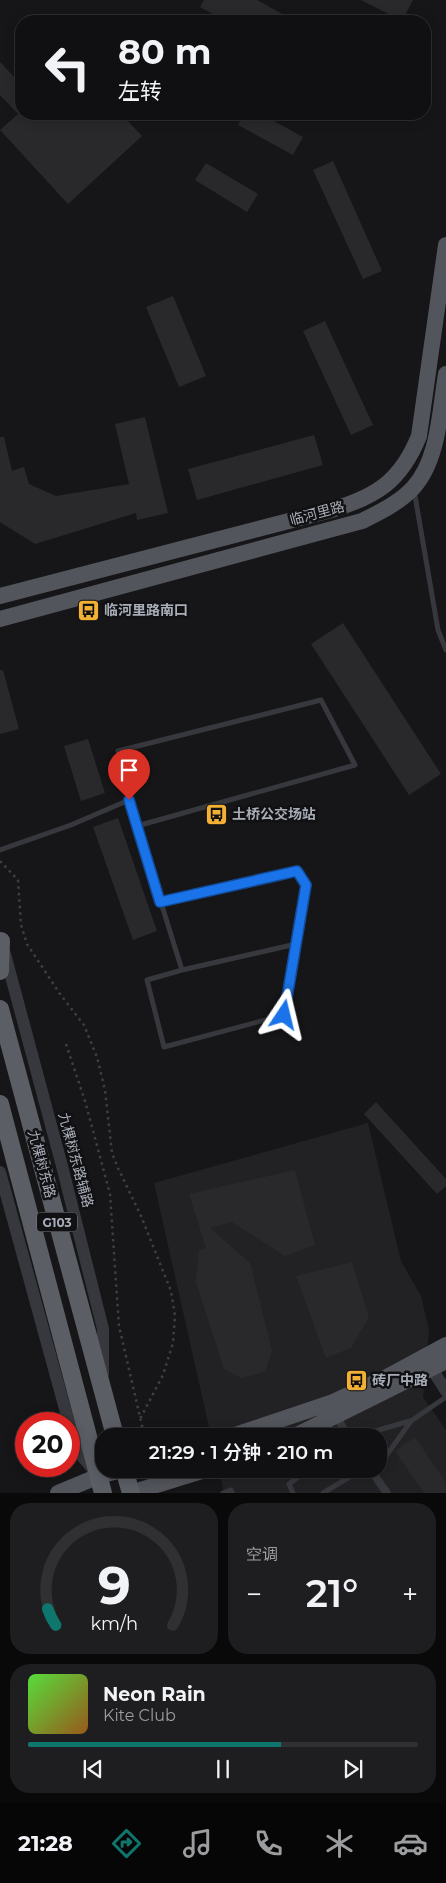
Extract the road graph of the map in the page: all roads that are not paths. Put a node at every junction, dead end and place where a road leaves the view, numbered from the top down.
1 (446, 245) edge
2 (446, 374) edge
3 (414, 488) junction
4 (0, 596) edge
5 (0, 619) edge
6 (446, 650) edge
7 (129, 800) junction
8 (137, 826) junction
9 (0, 850) edge
10 (160, 902) junction
11 (1, 938) edge
12 (296, 944) junction
13 (182, 970) junction
14 (0, 971) edge
15 (0, 1008) edge
16 (0, 1104) edge
17 (0, 1172) edge
18 (446, 1345) edge
19 (439, 1365) edge
20 (446, 1391) edge
21 (103, 1394) junction
22 (446, 1397) edge
23 (336, 1416) junction
24 (410, 1421) junction
25 (113, 1428) edge
26 (256, 1428) edge
27 (311, 1428) edge
28 (343, 1428) edge
29 (386, 1428) edge
30 (387, 1455) edge
31 (127, 1478) edge
32 (186, 1478) edge
33 (296, 1478) edge
34 (348, 1478) edge
35 (376, 1478) edge
36 (101, 1485) edge
37 (159, 1489) edge
38 (58, 1493) edge
39 (131, 1493) edge
40 (224, 1493) edge
41 (232, 1493) edge
42 (293, 1493) edge
43 (323, 1493) edge
44 (387, 1493) edge

1 - 4 main road, 临河里路
2 - 3 main road, 临河里路
3 - 5 main road, 临河里路
3 - 6 lane
7 - 8 lane
7 - 8 lane
7 - 9 lane
8 - 10 lane
10 - 12 lane
10 - 13 lane
11 - 14 highway
11 - 21 street, 九棵树东路辅路
12 - 13 lane
12 - 13 lane
15 - 21 highway, 九棵树东路 / G103
16 - 36 highway, 九棵树东路 / G103
17 - 36 street
18 - 26 main road
19 - 20 street
19 - 23 main road
21 - 25 highway, 九棵树东路 / G103
22 - 24 lane
23 - 27 main road
23 - 28 street
24 - 29 lane
24 - 30 lane
31 - 39 highway
32 - 37 main road
33 - 42 lane
34 - 43 lane
35 - 44 street
36 - 38 main road
37 - 39 main road
40 - 41 lane

